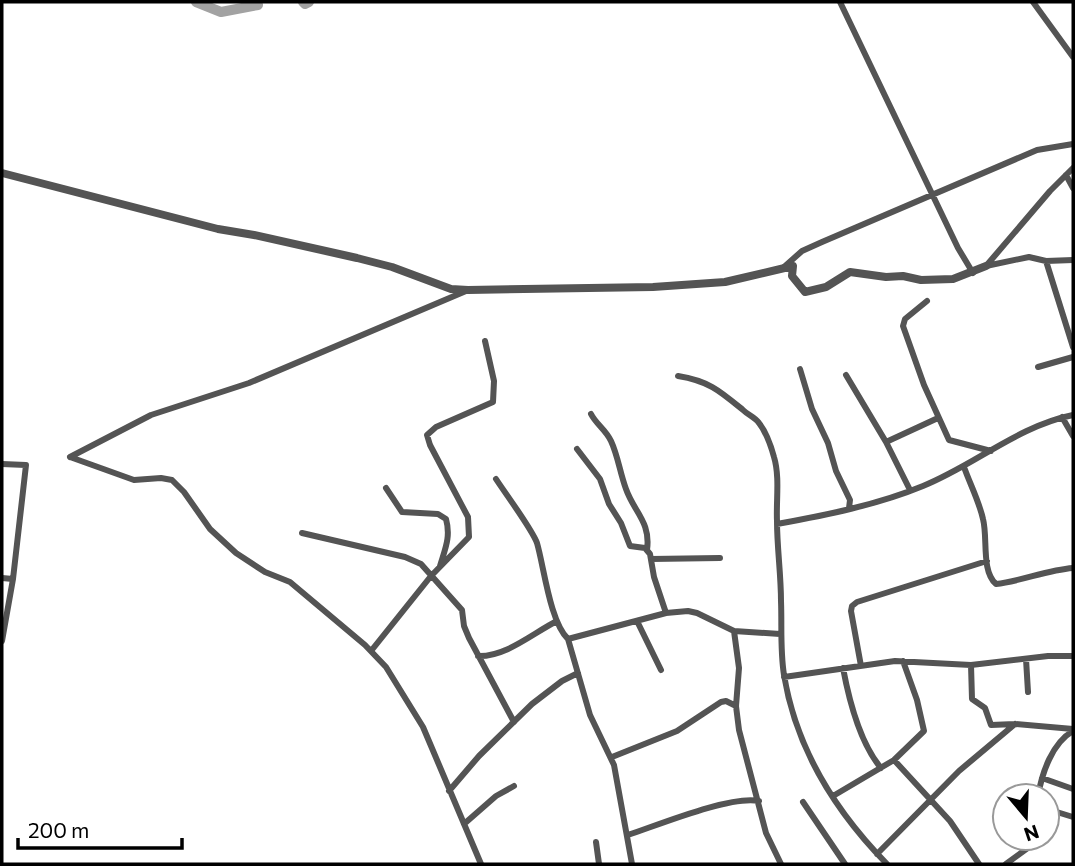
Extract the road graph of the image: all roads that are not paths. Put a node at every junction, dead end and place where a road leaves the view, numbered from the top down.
1 (840, 2) edge
2 (1033, 2) edge
3 (1073, 57) edge
4 (1073, 144) edge
5 (1073, 168) edge
6 (2, 173) edge
7 (1066, 175) junction
8 (1073, 188) edge
9 (933, 194) junction
10 (1073, 260) edge
11 (1046, 261) junction
12 (986, 266) junction
13 (784, 267) junction
14 (973, 273) junction
15 (468, 290) junction
16 (927, 300) dead end
17 (485, 341) dead end
18 (1073, 347) edge
19 (1073, 357) edge
20 (1038, 367) dead end
21 (800, 369) dead end
22 (846, 375) dead end
23 (678, 376) dead end
24 (591, 414) dead end
25 (1073, 415) edge
26 (1062, 417) junction
27 (938, 418) junction
28 (1073, 436) edge
29 (886, 442) junction
30 (577, 449) dead end
31 (991, 450) junction
32 (2, 464) edge
33 (964, 467) junction
34 (496, 479) dead end
35 (386, 488) dead end
36 (910, 490) junction
37 (849, 508) junction
38 (777, 524) junction
39 (302, 533) dead end
40 (647, 550) junction
41 (720, 558) dead end
42 (651, 559) junction
43 (987, 561) junction
44 (440, 568) junction
45 (1073, 568) edge
46 (431, 576) junction
47 (2, 578) edge
48 (13, 579) junction
49 (667, 613) junction
50 (557, 621) junction
51 (637, 621) junction
52 (734, 631) junction
53 (780, 634) junction
54 (2, 639) edge
55 (568, 639) junction
56 (371, 651) junction
57 (478, 656) junction
58 (1073, 656) edge
59 (1026, 659) junction
60 (903, 661) junction
61 (971, 665) junction
62 (861, 666) junction
63 (843, 668) junction
64 (661, 670) dead end
65 (578, 673) junction
66 (784, 677) junction
67 (1028, 692) dead end
68 (736, 706) junction
69 (514, 722) junction
70 (1015, 724) junction
71 (1072, 731) edge
72 (612, 757) junction
73 (894, 760) junction
74 (881, 768) junction
75 (1042, 778) junction
76 (1041, 782) edge
77 (514, 786) dead end
78 (1073, 789) edge
79 (449, 791) junction
80 (833, 796) junction
81 (932, 799) junction
82 (759, 801) junction
83 (803, 802) dead end
84 (464, 824) junction
85 (628, 835) junction
86 (596, 842) dead end
87 (1023, 852) edge
88 (877, 854) junction
89 (481, 864) edge
90 (599, 864) edge
91 (632, 864) edge
92 (781, 864) edge
93 (845, 864) edge
94 (887, 864) edge
95 (979, 864) edge
96 (1006, 864) edge

1 - 9 street
2 - 3 street
4 - 9 street
5 - 7 street
6 - 15 street
7 - 8 street
7 - 12 street
9 - 13 street
9 - 14 street
10 - 11 street
11 - 12 street
11 - 18 street
12 - 14 street
13 - 14 street
13 - 15 street
15 - 56 street
16 - 27 street
17 - 44 street
19 - 20 street
21 - 37 street
22 - 29 street
23 - 38 street
24 - 40 street
25 - 26 street
26 - 28 street
26 - 31 street
27 - 29 street
27 - 31 street
29 - 36 street
30 - 40 street
31 - 33 street
32 - 48 street
33 - 36 street
33 - 43 street
34 - 50 street
35 - 44 street
36 - 37 street
37 - 38 street
38 - 53 street
39 - 46 street
40 - 42 street
41 - 42 street
42 - 49 street
43 - 45 street
43 - 62 street
44 - 46 street
46 - 56 street
46 - 57 street
47 - 48 street
48 - 54 street
49 - 51 street
49 - 52 street
50 - 55 street
50 - 57 street
51 - 55 street
51 - 64 street
52 - 53 street
52 - 68 street
53 - 66 street
55 - 65 street
56 - 79 street
57 - 69 street
58 - 59 street
59 - 61 street
59 - 67 street
60 - 61 street
60 - 62 street
60 - 73 street
61 - 70 street
62 - 63 street
63 - 66 street
63 - 74 street
65 - 69 street
65 - 72 street
66 - 80 street
68 - 72 street
68 - 82 street
69 - 79 street
70 - 71 street
70 - 81 street
71 - 75 street
72 - 85 street
73 - 74 street
73 - 81 street
74 - 80 street
75 - 76 street
75 - 78 street
77 - 84 street
79 - 84 street
80 - 88 street
81 - 88 street
81 - 95 street
82 - 85 street
82 - 92 street
83 - 93 street
84 - 89 street
85 - 91 street
86 - 90 street
87 - 96 street
88 - 94 street

